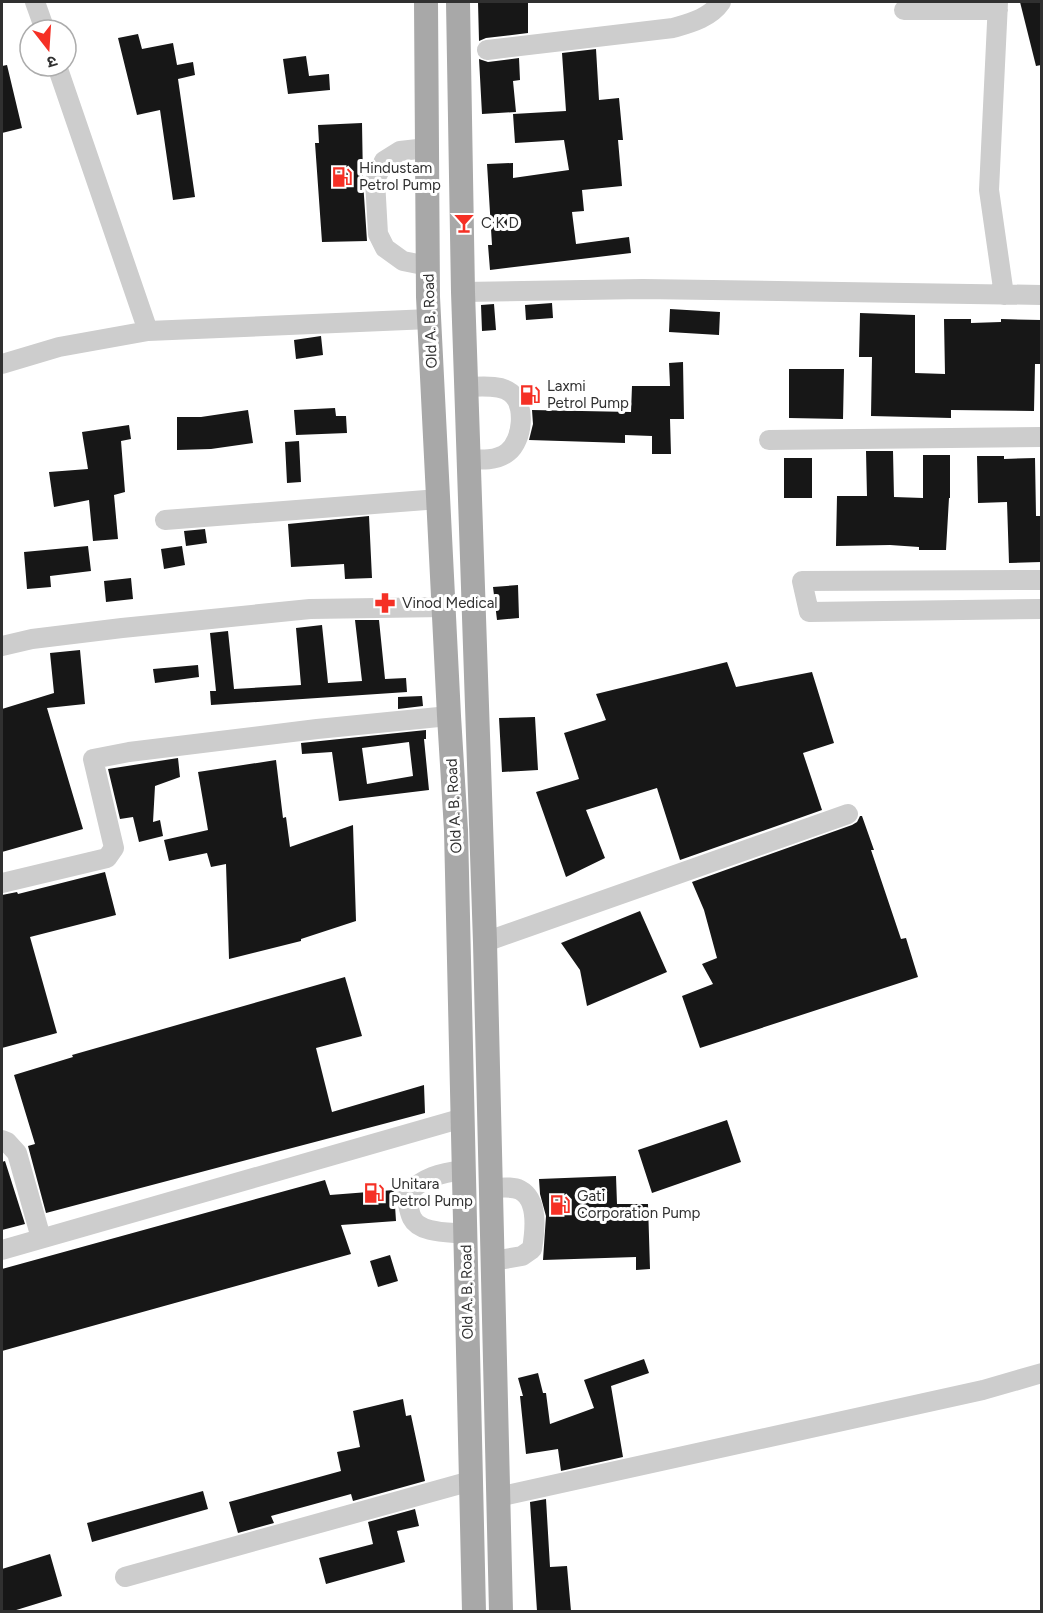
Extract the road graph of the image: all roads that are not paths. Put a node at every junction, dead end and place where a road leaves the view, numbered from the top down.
1 (35, 2) edge
2 (426, 2) edge
3 (458, 2) edge
4 (721, 2) edge
5 (998, 6) edge
6 (904, 10) dead end
7 (41, 18) edge
8 (487, 50) dead end
9 (61, 78) edge
10 (427, 148) junction
11 (428, 266) junction
12 (463, 292) junction
13 (1004, 294) junction
14 (1041, 295) edge
15 (430, 319) junction
16 (148, 331) junction
17 (2, 364) edge
18 (466, 387) junction
19 (1041, 437) edge
20 (769, 440) dead end
21 (468, 459) junction
22 (439, 499) junction
23 (165, 520) dead end
24 (1041, 580) edge
25 (445, 607) junction
26 (1041, 609) edge
27 (2, 646) edge
28 (448, 716) junction
29 (848, 814) dead end
30 (2, 883) edge
31 (485, 942) junction
32 (463, 1118) junction
33 (2, 1140) edge
34 (464, 1170) junction
35 (491, 1188) junction
36 (465, 1234) junction
37 (41, 1238) junction
38 (2, 1250) edge
39 (493, 1261) junction
40 (1041, 1373) edge
41 (471, 1482) junction
42 (498, 1497) junction
43 (125, 1577) dead end
44 (474, 1611) edge
45 (501, 1611) edge

1 - 7 street
2 - 10 main road, Old A. B. Road
3 - 12 main road, Old A. B. Road
4 - 8 street
5 - 6 street
5 - 13 street
9 - 16 street
10 - 11 main road, Old A. B. Road
10 - 11 street
11 - 15 main road, Old A. B. Road
12 - 13 street
12 - 18 main road, Old A. B. Road
13 - 14 street
15 - 16 street
15 - 22 main road, Old A. B. Road
16 - 17 street
18 - 21 main road, Old A. B. Road
18 - 21 street
19 - 20 street
21 - 31 main road, Old A. B. Road
22 - 23 street
22 - 25 main road, Old A. B. Road
24 - 26 street
25 - 27 street
25 - 28 main road, Old A. B. Road
28 - 30 street
28 - 32 main road, Old A. B. Road
29 - 31 street
31 - 35 main road, Old A. B. Road
32 - 34 main road, Old A. B. Road
32 - 37 street
33 - 37 street
34 - 36 main road, Old A. B. Road
34 - 36 street
35 - 39 main road, Old A. B. Road
35 - 39 street
36 - 41 main road, Old A. B. Road
37 - 38 street
39 - 42 main road, Old A. B. Road
40 - 42 street
41 - 43 street
41 - 44 main road, Old A. B. Road
42 - 45 main road, Old A. B. Road

